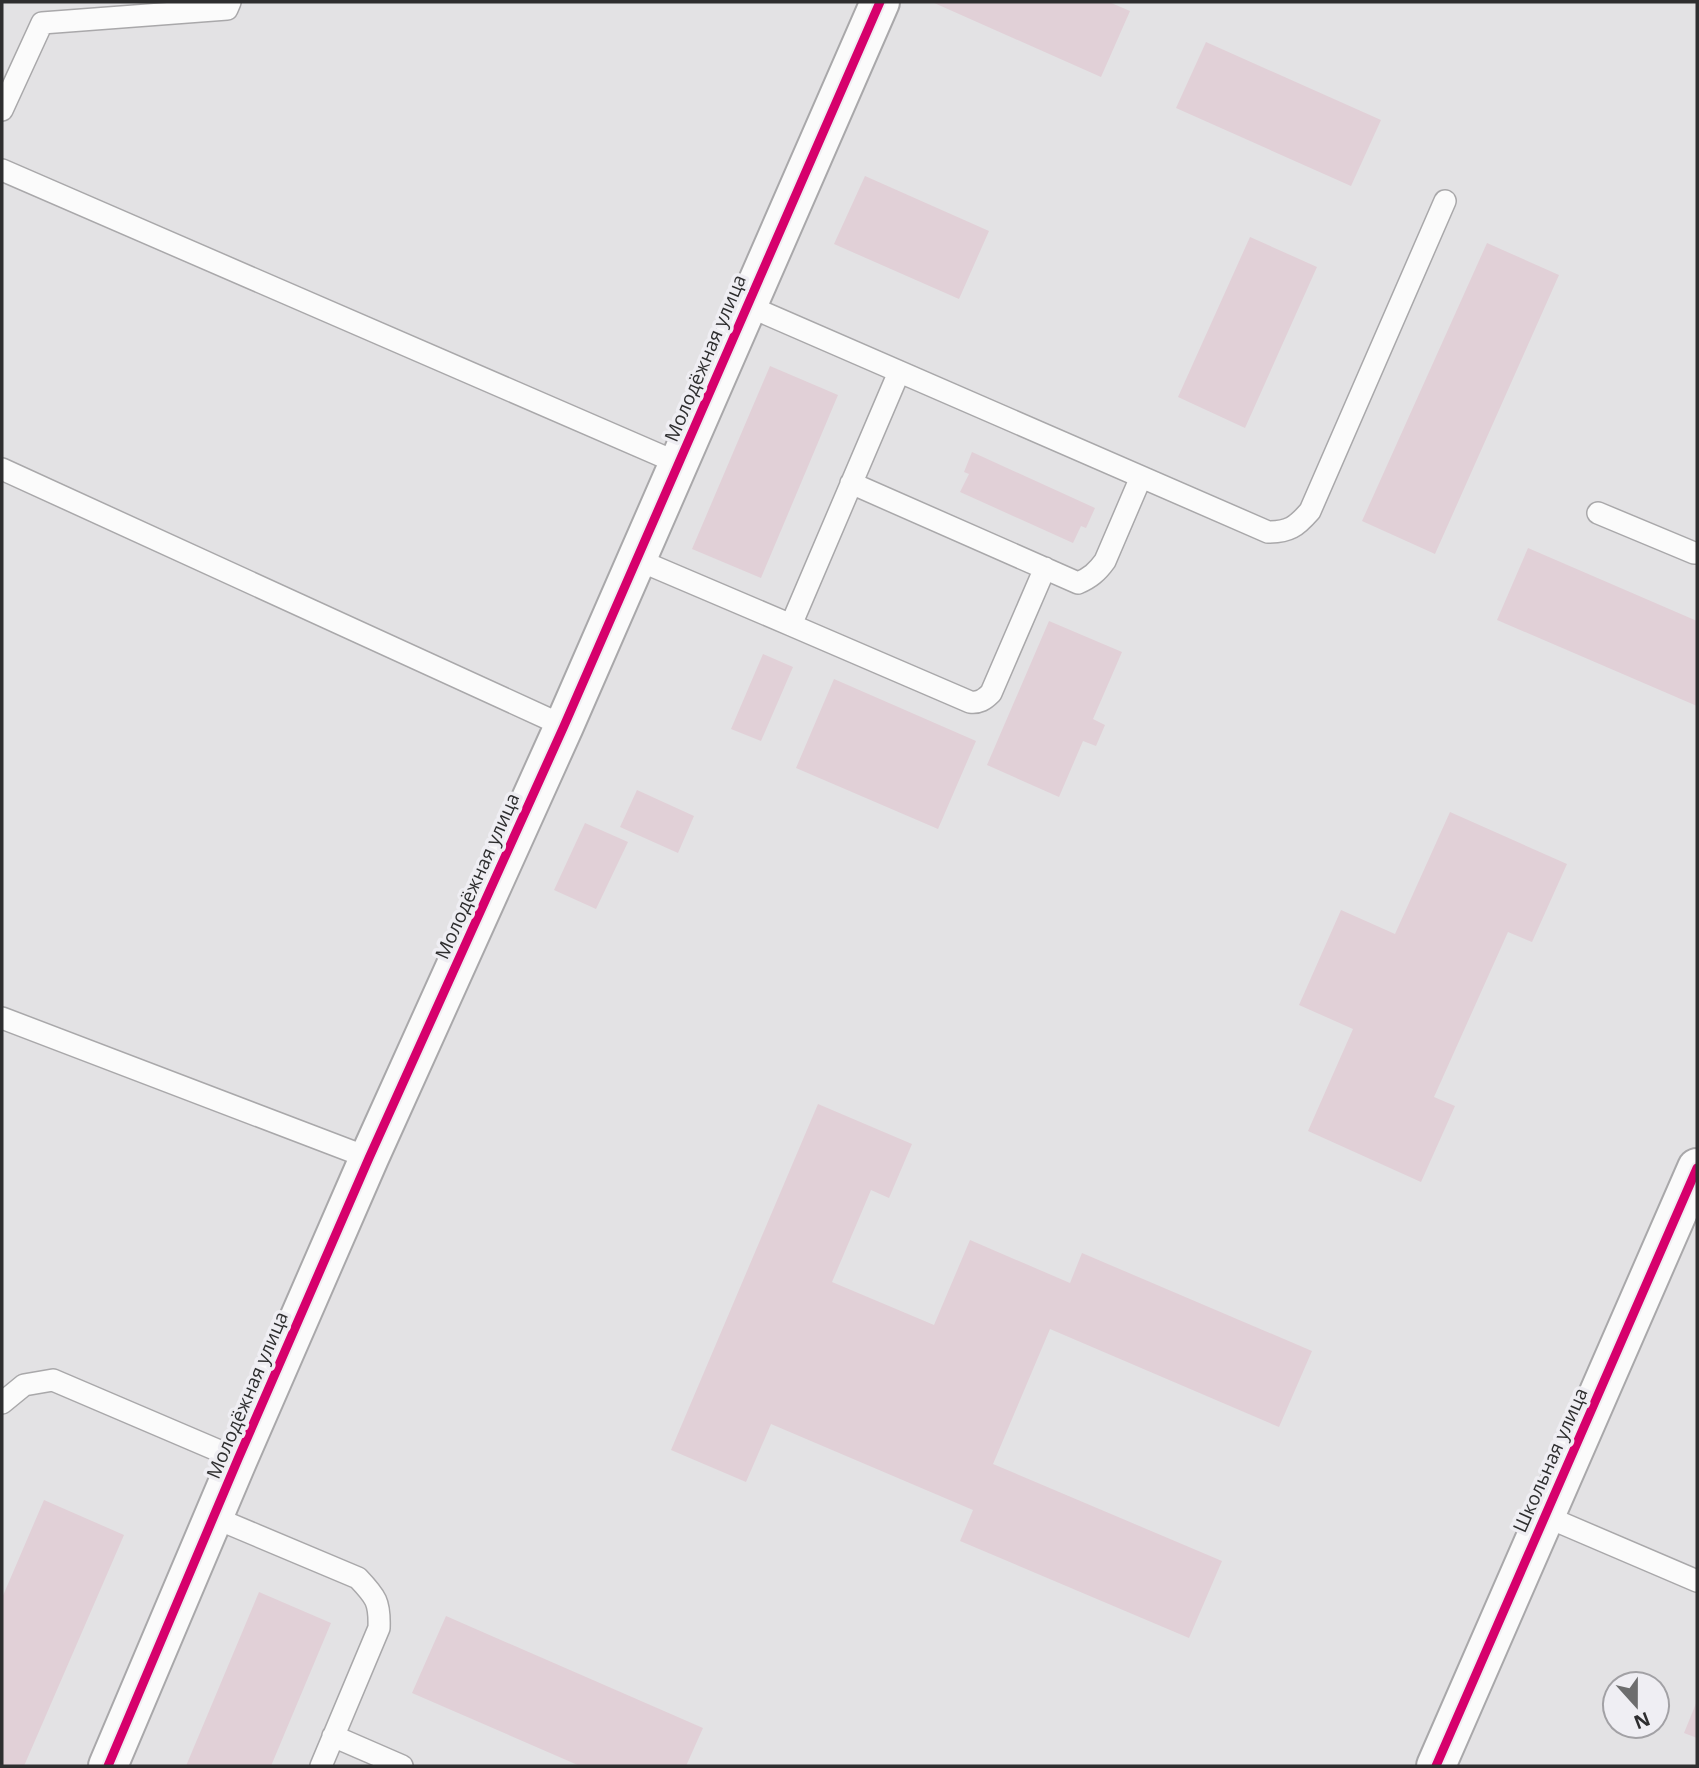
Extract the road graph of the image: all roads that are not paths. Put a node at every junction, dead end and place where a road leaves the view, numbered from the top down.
1 (230, 2) edge
2 (880, 2) edge
3 (2, 110) edge
4 (2, 170) edge
5 (1445, 201) dead end
6 (747, 305) junction
7 (899, 372) junction
8 (678, 463) junction
9 (2, 469) edge
10 (1141, 477) junction
11 (852, 482) junction
12 (1598, 513) dead end
13 (1697, 553) edge
14 (636, 559) junction
15 (1045, 568) junction
16 (791, 625) junction
17 (564, 726) junction
18 (2, 1018) edge
19 (369, 1158) junction
20 (1697, 1168) edge
21 (2, 1401) edge
22 (238, 1460) junction
23 (1545, 1516) junction
24 (213, 1517) junction
25 (1697, 1581) edge
26 (333, 1736) junction
27 (108, 1766) edge
28 (321, 1766) edge
29 (402, 1766) edge
30 (1436, 1766) edge

1 - 3 lane
2 - 6 street, Молодёжная улица
4 - 8 lane
5 - 10 lane
6 - 7 lane
6 - 8 street, Молодёжная улица
7 - 10 lane
7 - 11 lane
8 - 14 street, Молодёжная улица
9 - 17 lane
10 - 15 lane
11 - 15 lane
11 - 16 lane
12 - 13 lane
14 - 16 lane
14 - 17 street, Молодёжная улица
15 - 16 lane
17 - 19 street, Молодёжная улица
18 - 19 lane
19 - 22 street, Молодёжная улица
20 - 23 street, Школьная улица
21 - 22 lane
22 - 24 street, Молодёжная улица
23 - 25 lane
23 - 30 street, Школьная улица
24 - 26 lane
24 - 27 street, Молодёжная улица
26 - 28 lane
26 - 29 lane

